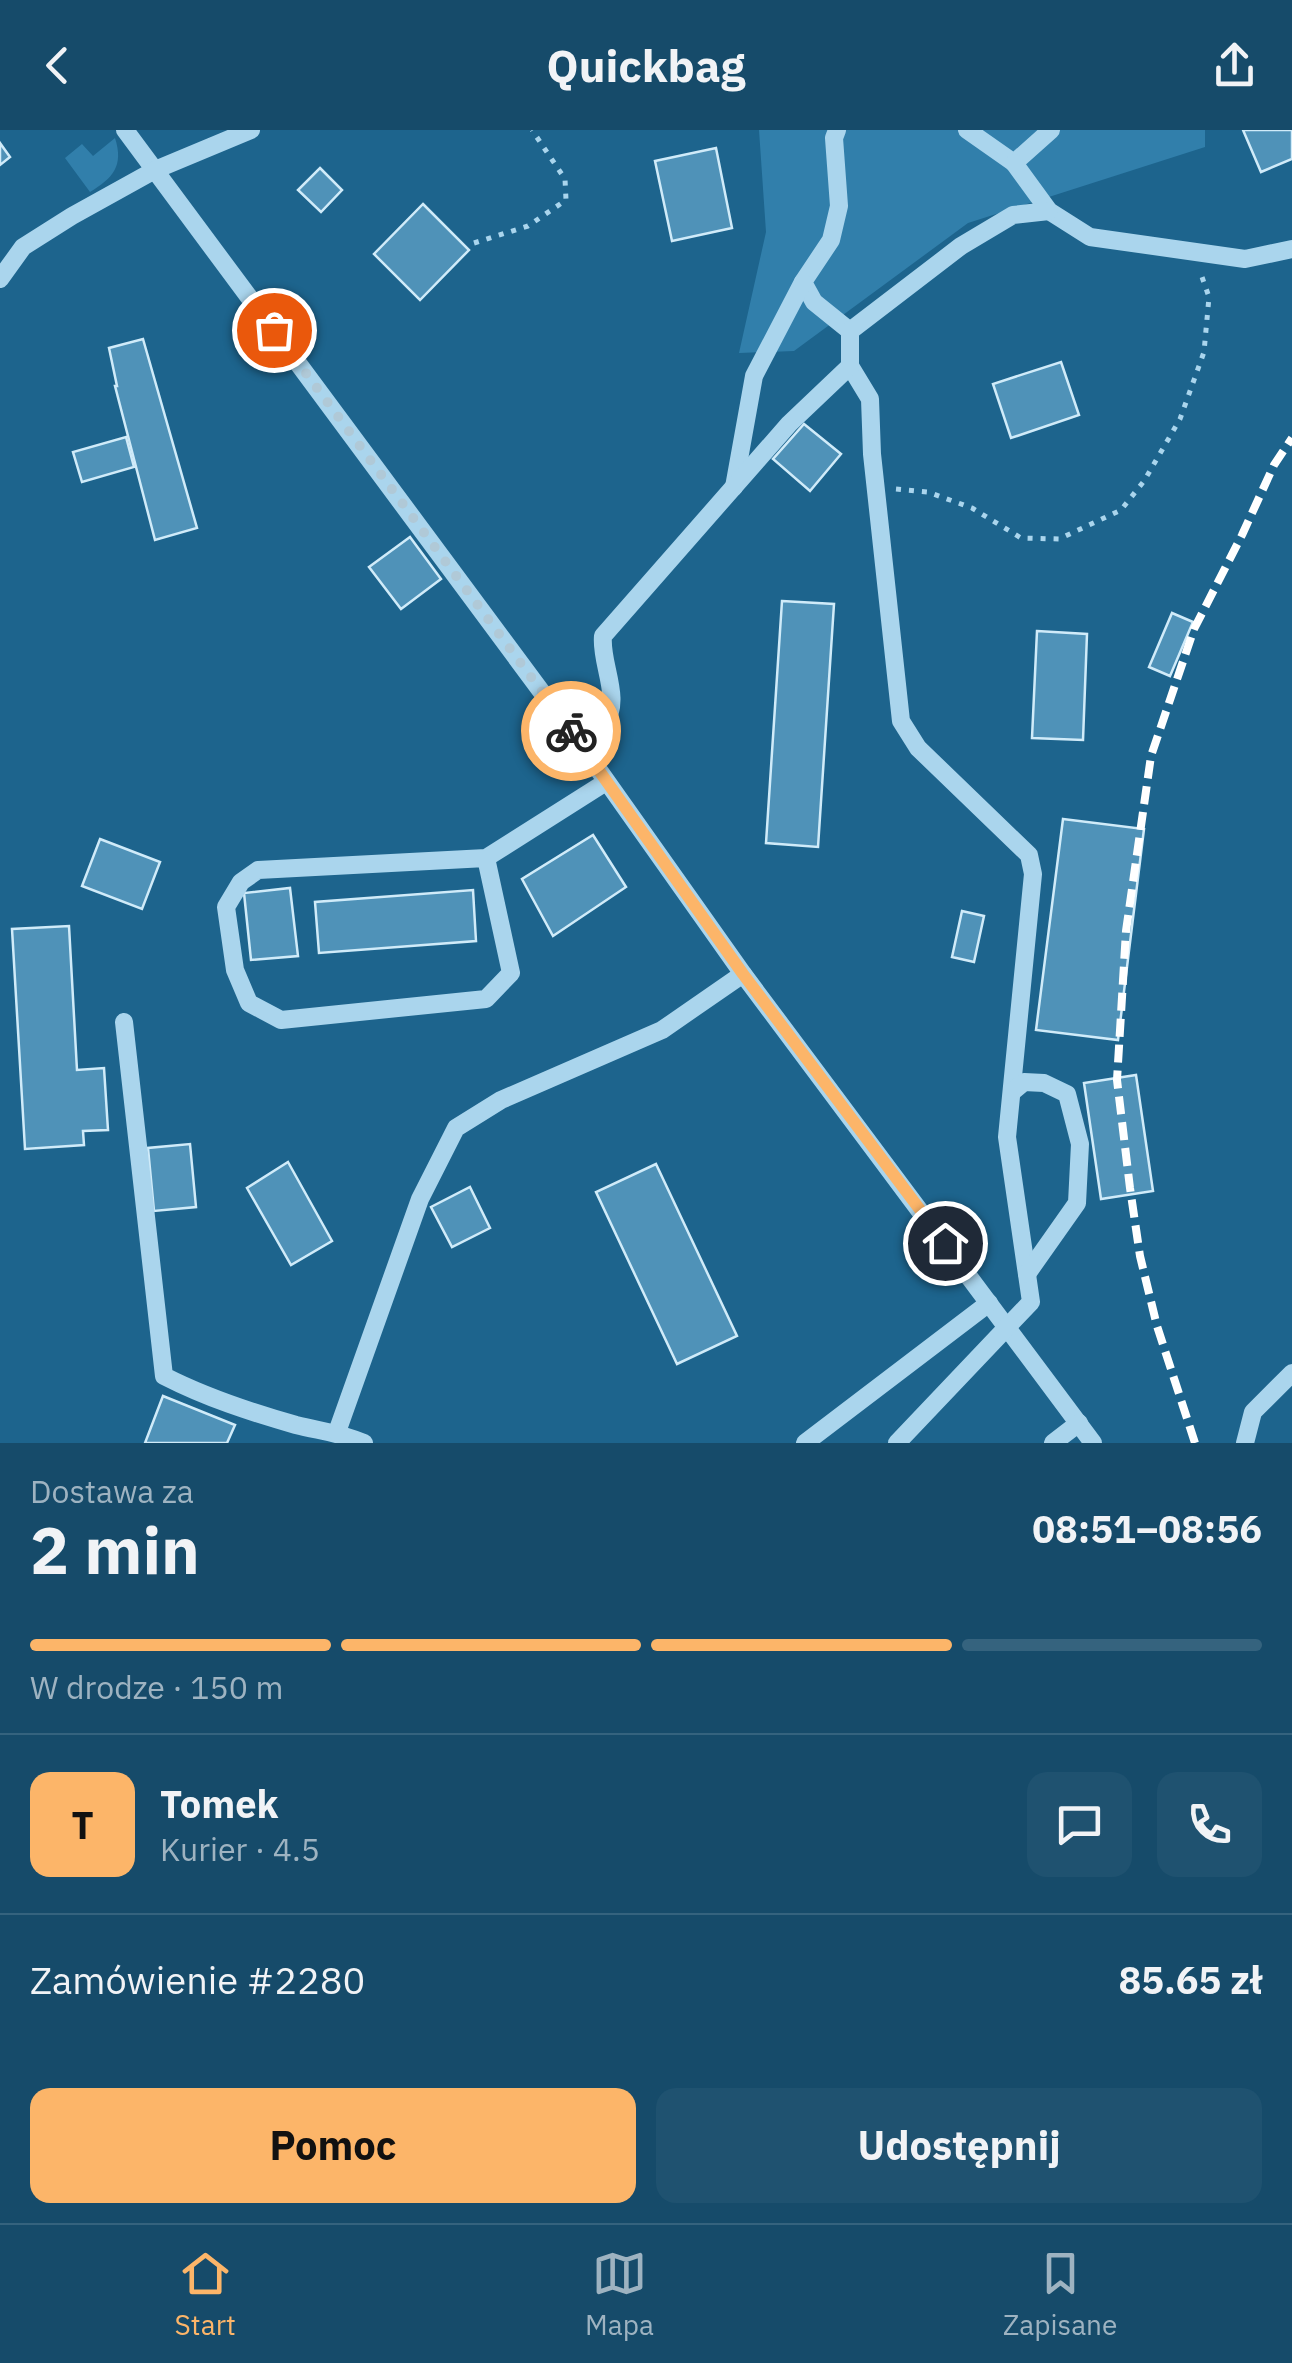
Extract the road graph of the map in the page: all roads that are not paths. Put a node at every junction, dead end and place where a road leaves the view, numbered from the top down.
1 (125, 130) edge
2 (251, 130) edge
3 (837, 130) edge
4 (967, 130) edge
5 (1051, 130) edge
6 (1014, 162) junction
7 (155, 170) junction
8 (1049, 211) junction
9 (1292, 249) edge
10 (0, 279) edge
11 (803, 282) junction
12 (850, 330) junction
13 (850, 366) junction
14 (734, 487) junction
15 (581, 744) junction
16 (606, 782) junction
17 (486, 858) junction
18 (743, 974) junction
19 (124, 1022) dead end
20 (1012, 1092) junction
21 (1026, 1274) junction
22 (990, 1303) junction
23 (1006, 1325) junction
24 (1292, 1373) edge
25 (1078, 1423) junction
26 (337, 1432) junction
27 (364, 1443) edge
28 (805, 1443) edge
29 (897, 1443) edge
30 (1053, 1443) edge
31 (1093, 1443) edge
32 (1245, 1443) edge

1 - 7 lane
2 - 7 lane
3 - 11 lane
4 - 6 lane
5 - 6 lane
6 - 8 lane
7 - 10 lane
7 - 15 lane
8 - 9 lane
8 - 12 lane
11 - 12 lane
11 - 14 lane
12 - 13 lane
13 - 14 lane
13 - 20 lane
14 - 15 lane
15 - 16 lane
16 - 17 lane
16 - 18 lane
17 - 17 lane
18 - 22 lane
18 - 26 lane
19 - 26 lane
20 - 21 lane
20 - 21 lane
21 - 23 lane
22 - 23 lane
22 - 28 lane
23 - 25 lane
23 - 29 lane
24 - 32 lane
25 - 30 lane
25 - 31 lane
26 - 27 lane

